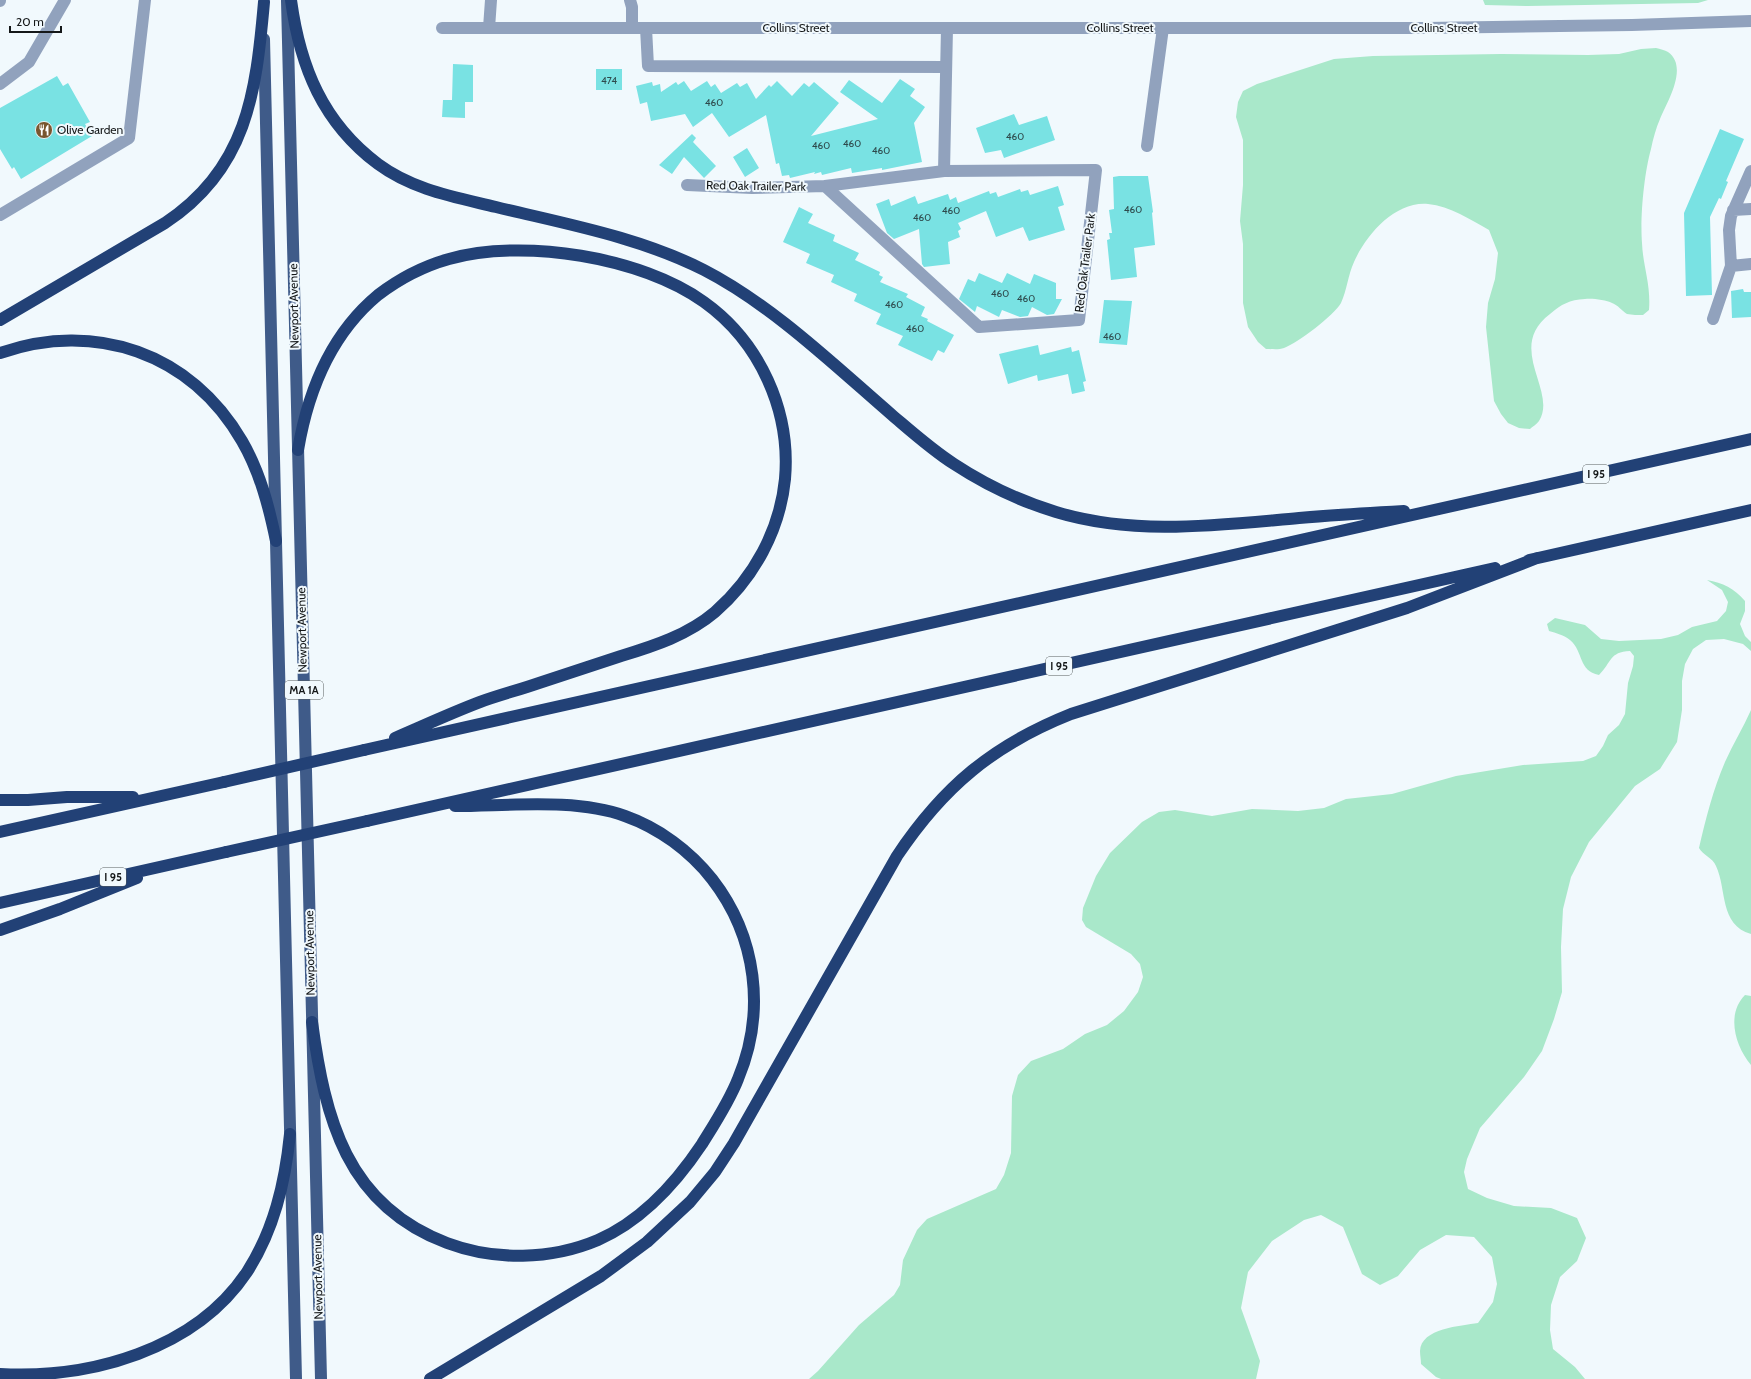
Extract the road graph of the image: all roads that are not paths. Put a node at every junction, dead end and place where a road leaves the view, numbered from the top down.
1 (65, 0) edge
2 (145, 0) edge
3 (287, 0) edge
4 (291, 0) edge
5 (491, 0) edge
6 (630, 0) edge
7 (264, 1) edge
8 (1751, 21) edge
9 (442, 28) dead end
10 (489, 28) junction
11 (632, 28) junction
12 (646, 28) junction
13 (947, 28) junction
14 (1163, 28) junction
15 (946, 67) junction
16 (0, 84) edge
17 (1147, 146) dead end
18 (944, 171) junction
19 (1751, 171) edge
20 (687, 185) dead end
21 (824, 186) junction
22 (1751, 209) edge
23 (1733, 210) junction
24 (0, 215) edge
25 (1751, 264) edge
26 (1731, 266) junction
27 (1713, 319) dead end
28 (0, 320) edge
29 (0, 353) edge
30 (1751, 439) edge
31 (298, 450) junction
32 (1442, 509) junction
33 (1751, 510) edge
34 (276, 541) junction
35 (1537, 558) junction
36 (364, 750) junction
37 (156, 797) junction
38 (0, 800) edge
39 (430, 807) junction
40 (0, 832) edge
41 (169, 865) junction
42 (0, 902) edge
43 (0, 930) edge
44 (312, 1022) junction
45 (290, 1134) junction
46 (0, 1374) edge
47 (296, 1379) edge
48 (320, 1379) edge
49 (430, 1379) edge

1 - 16 street
2 - 24 street
3 - 31 main road, Newport Avenue / MA 1A
4 - 32 highway
5 - 10 street
6 - 11 street
7 - 28 highway
7 - 34 main road, Newport Avenue / MA 1A
8 - 14 street, Collins Street
9 - 10 street, Collins Street
10 - 11 street, Collins Street
11 - 12 street, Collins Street
12 - 13 street, Collins Street
12 - 15 street
13 - 14 street, Collins Street
13 - 15 street
14 - 17 street
15 - 18 street
18 - 21 street, Red Oak Trailer Park
18 - 21 street, Red Oak Trailer Park
19 - 23 street
20 - 21 street, Red Oak Trailer Park
22 - 23 street
23 - 26 street
25 - 26 street
26 - 27 street
29 - 34 highway
30 - 32 highway, I 95
31 - 36 highway
31 - 44 main road, Newport Avenue / MA 1A
32 - 36 highway, I 95
33 - 35 highway, I 95
34 - 45 main road, Newport Avenue / MA 1A
35 - 39 highway, I 95
35 - 49 highway
36 - 37 highway, I 95, bridge
37 - 38 highway
37 - 40 highway, I 95
39 - 41 highway, I 95, bridge
39 - 44 highway
41 - 42 highway, I 95
41 - 43 highway
44 - 48 main road, Newport Avenue / MA 1A
45 - 46 highway
45 - 47 main road, Newport Avenue / MA 1A

